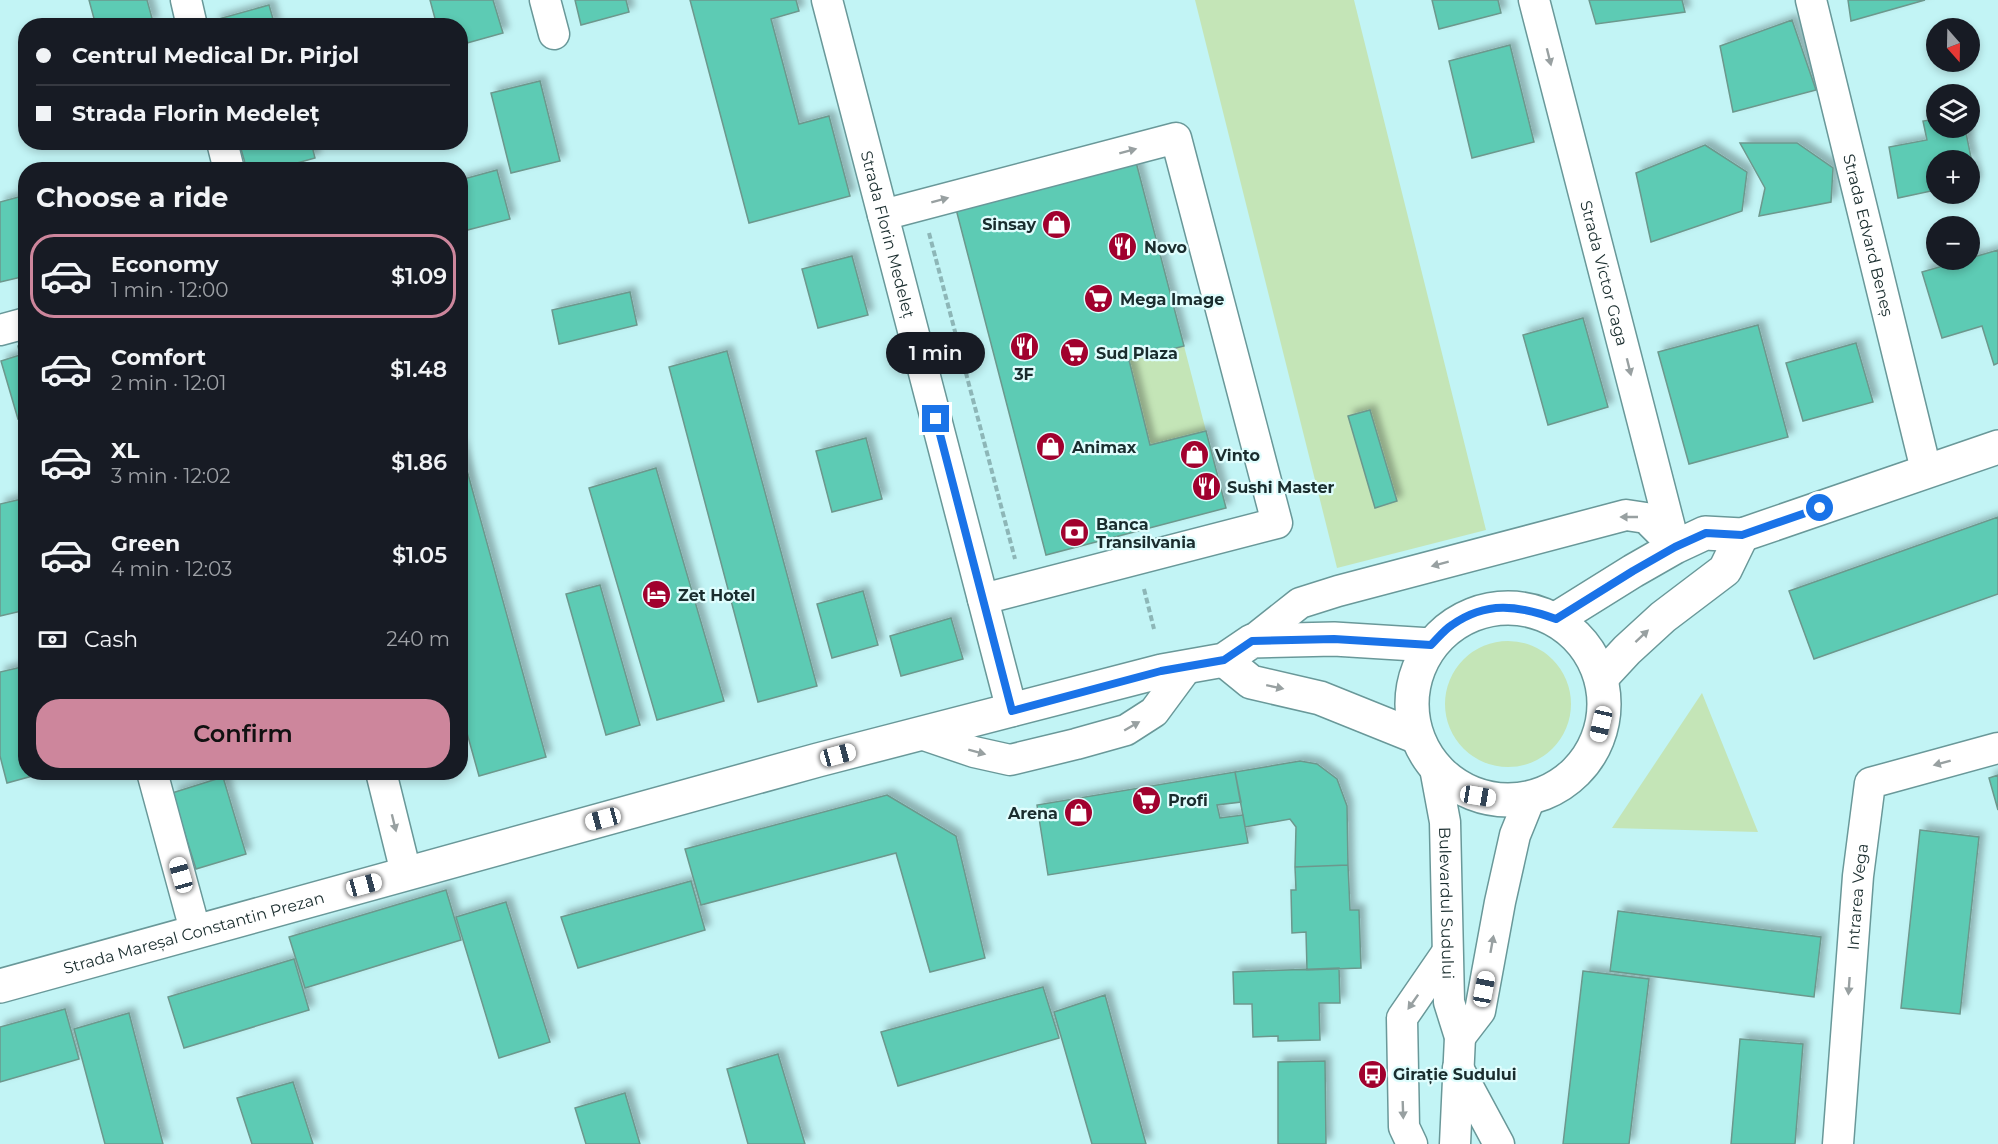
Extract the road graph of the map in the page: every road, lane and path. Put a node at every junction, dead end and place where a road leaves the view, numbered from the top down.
1 (186, 0) edge
2 (545, 0) edge
3 (827, 0) edge
4 (1534, 0) edge
5 (1811, 0) edge
6 (190, 18) edge
7 (554, 34) dead end
8 (922, 205) junction
9 (883, 215) junction
10 (18, 325) edge
11 (0, 330) edge
12 (1998, 447) edge
13 (1926, 470) junction
14 (1742, 535) junction
15 (1675, 547) junction
16 (1023, 589) junction
17 (983, 599) junction
18 (1556, 619) junction
19 (1252, 641) junction
20 (1431, 645) junction
21 (1224, 660) junction
22 (1188, 666) junction
23 (1601, 678) junction
24 (1012, 711) junction
25 (921, 734) junction
26 (1417, 737) junction
27 (1998, 748) edge
28 (1435, 768) junction
29 (154, 780) edge
30 (383, 780) edge
31 (1530, 798) junction
32 (406, 873) junction
33 (195, 930) junction
34 (1446, 954) junction
35 (0, 986) edge
36 (1460, 1037) junction
37 (1458, 1068) junction
38 (1412, 1144) edge
39 (1455, 1144) edge
40 (1499, 1144) edge
41 (1838, 1144) edge

1 - 6 street
2 - 7 street
3 - 9 street, Strada Florin Medeleț
4 -> 15 street, Strada Victor Gaga
5 - 13 street, Strada Edvard Beneș
8 - 9 street
8 - 16 path
8 -> 16 street
9 - 17 street, Strada Florin Medeleț
10 - 11 street
12 - 13 main road
13 - 14 main road
14 - 15 main road
23 -> 14 main road
15 - 18 main road
15 -> 19 street
16 - 17 street
17 - 24 street, Strada Florin Medeleț
18 - 20 main road
18 - 23 main road
19 - 20 main road
19 - 21 main road, Strada Mareșal Constantin Prezan
20 - 26 main road
21 - 22 main road, Strada Mareșal Constantin Prezan
21 -> 26 main road
22 - 24 main road, Strada Mareșal Constantin Prezan
25 -> 22 street
23 - 31 main road
24 - 25 main road, Strada Mareșal Constantin Prezan
25 - 32 main road, Strada Mareșal Constantin Prezan
26 - 28 main road
27 -> 41 street, Intrarea Vega
28 - 31 main road
28 - 34 street, Bulevardul Sudului
29 - 33 street
30 -> 32 street
36 -> 31 street
32 - 33 main road, Strada Mareșal Constantin Prezan
33 - 35 main road, Strada Mareșal Constantin Prezan
34 - 36 street, Bulevardul Sudului
34 -> 38 street
36 - 37 street, Bulevardul Sudului
37 - 39 street, Bulevardul Sudului
37 - 40 street

